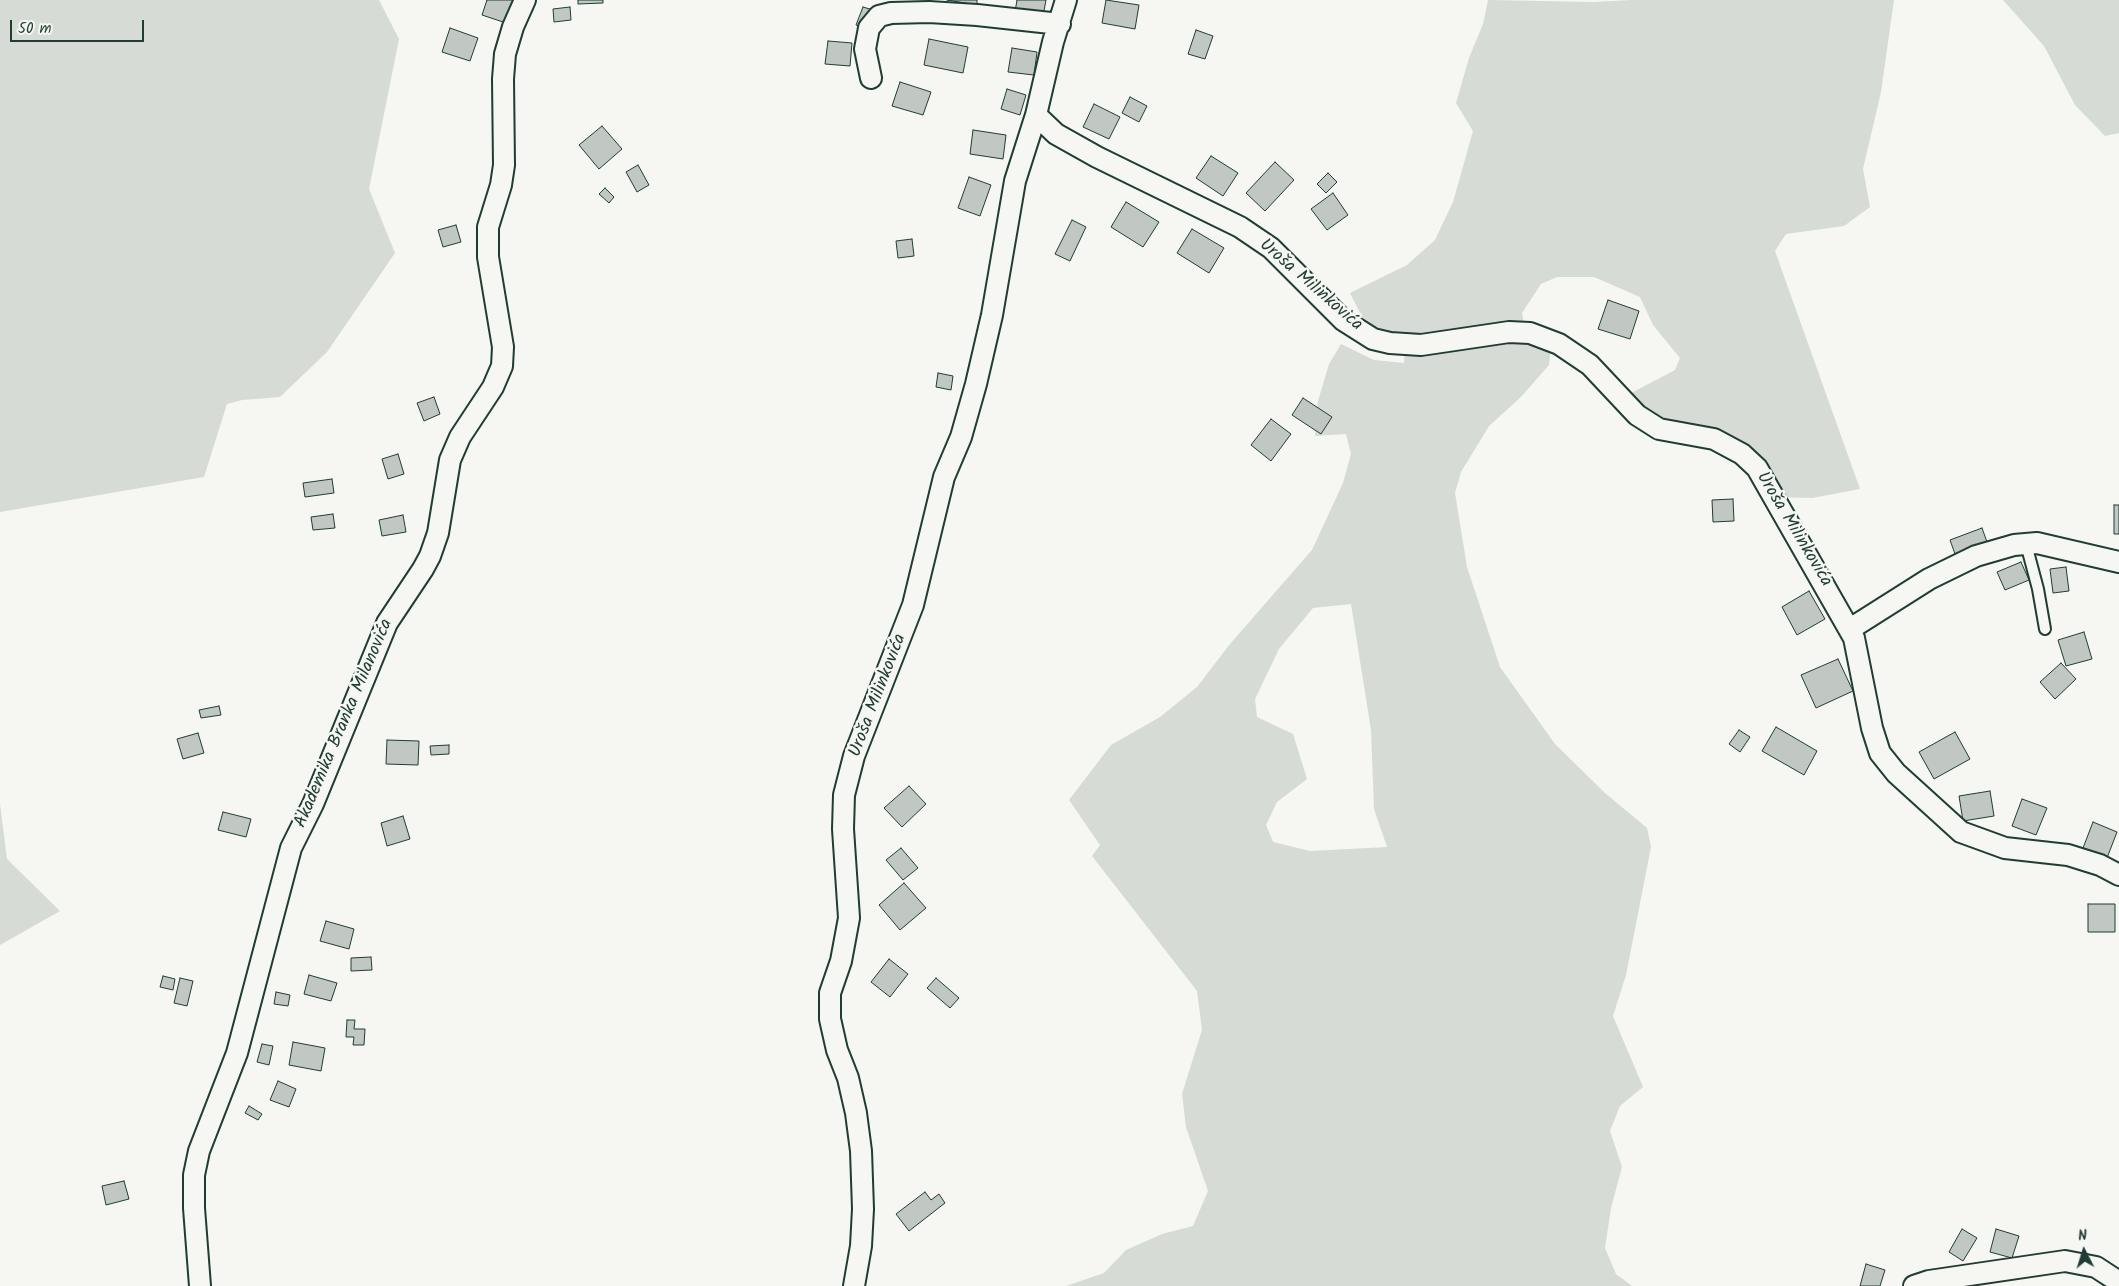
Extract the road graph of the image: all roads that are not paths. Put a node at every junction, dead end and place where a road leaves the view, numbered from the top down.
1 (525, 0) edge
2 (1066, 0) edge
3 (1060, 24) junction
4 (871, 78) dead end
5 (1036, 115) junction
6 (2026, 544) junction
7 (2119, 562) edge
8 (1850, 629) junction
9 (2045, 629) dead end
10 (2119, 876) edge
11 (2119, 1282) edge
12 (200, 1286) edge
13 (854, 1286) edge
14 (1914, 1286) edge

1 - 12 street, Akademika Branka Milanovića
2 - 3 street, Uroša Milinkovića
3 - 4 street
3 - 5 street, Uroša Milinkovića
5 - 8 street, Uroša Milinkovića
5 - 13 street, Uroša Milinkovića
6 - 7 street
6 - 8 street
6 - 9 lane
8 - 10 street, Uroša Milinkovića
11 - 14 street

